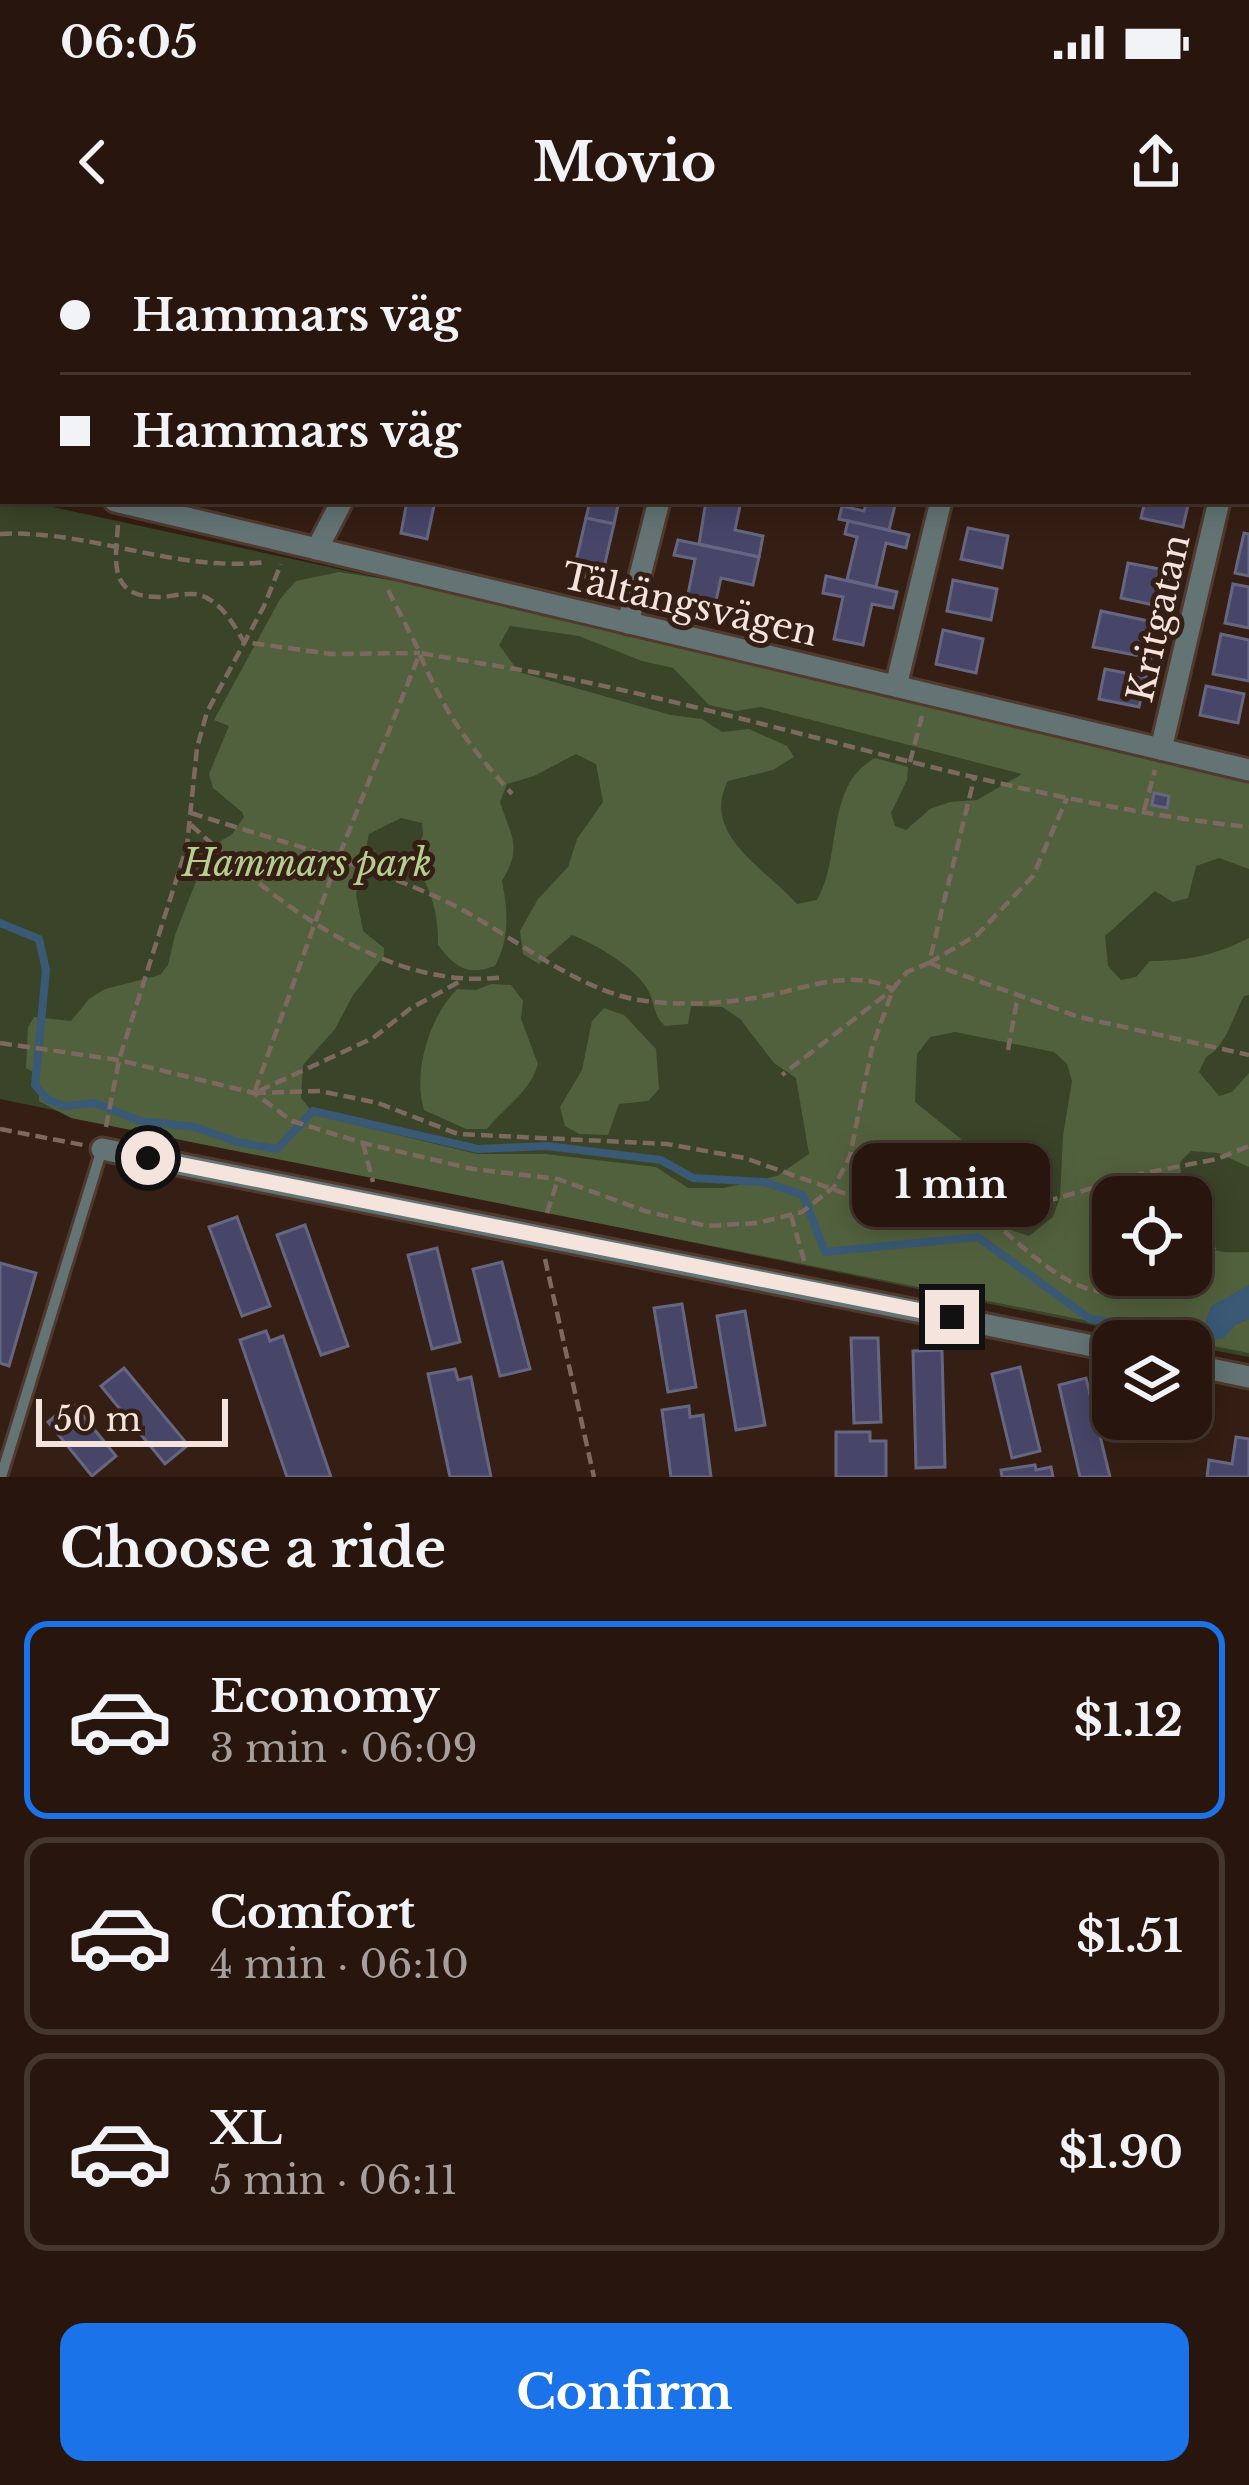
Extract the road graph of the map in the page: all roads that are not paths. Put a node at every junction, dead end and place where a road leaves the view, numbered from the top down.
1 (126, 504) edge
2 (340, 504) edge
3 (658, 504) edge
4 (939, 504) edge
5 (1219, 504) edge
6 (317, 549) junction
7 (628, 623) junction
8 (896, 686) junction
9 (1161, 749) junction
10 (1249, 770) edge
11 (102, 1149) joint
12 (1092, 1346) edge
13 (1212, 1370) edge
14 (1249, 1377) edge
15 (2, 1477) edge

1 - 6 street, Tältängsvägen
2 - 6 street
3 - 7 street
4 - 8 street
5 - 9 street, Kritgatan
6 - 7 street, Tältängsvägen
7 - 8 street, Tältängsvägen
8 - 9 street, Tältängsvägen
9 - 10 street, Tältängsvägen
11 - 12 street
11 - 15 lane
13 - 14 street

